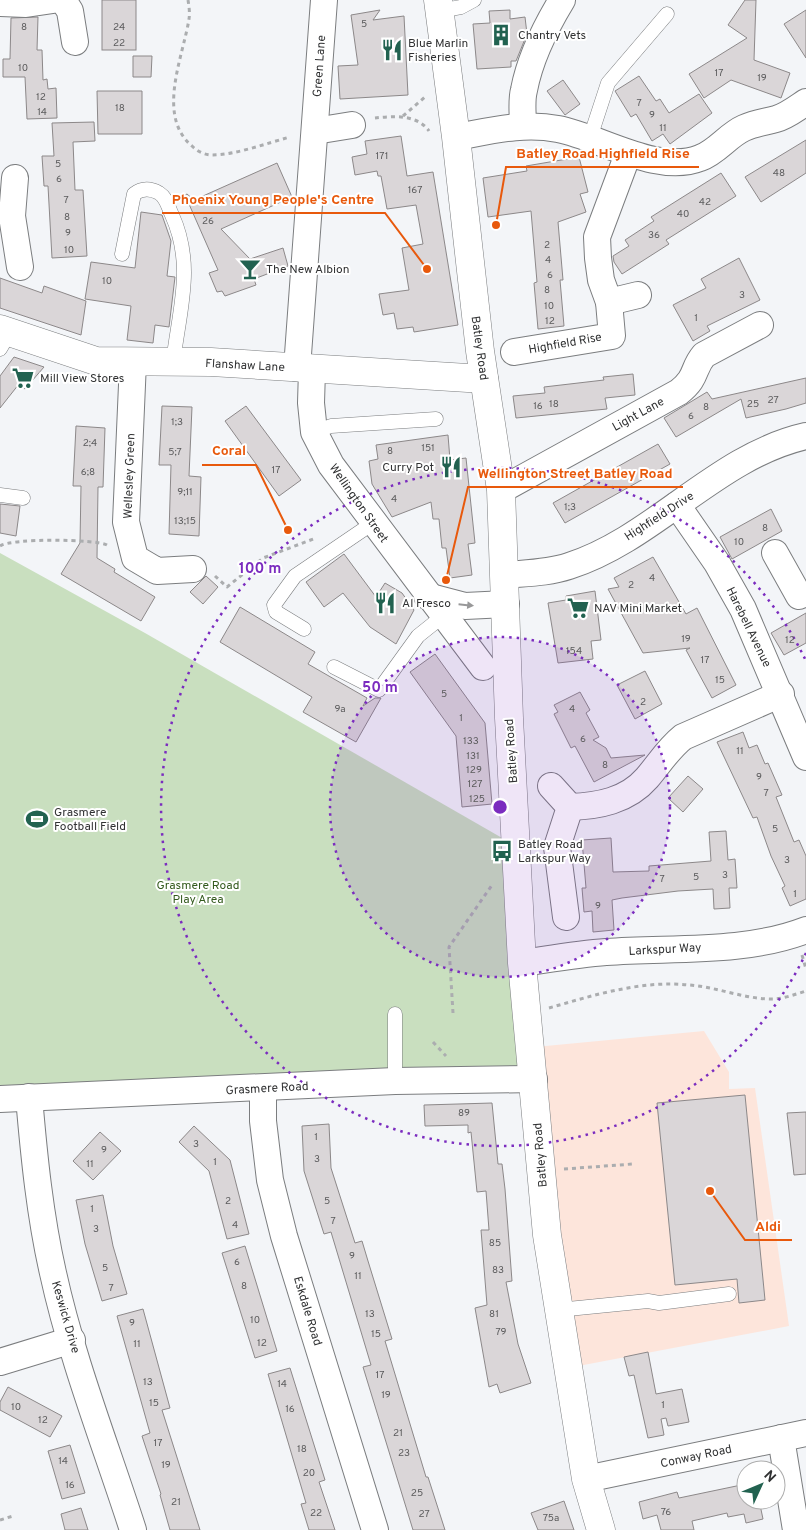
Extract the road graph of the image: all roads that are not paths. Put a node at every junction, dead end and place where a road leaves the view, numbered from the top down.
1 (53, 0) edge
2 (63, 0) edge
3 (324, 0) edge
4 (474, 0) edge
5 (562, 0) edge
6 (0, 3) edge
7 (438, 6) edge
8 (667, 14) dead end
9 (75, 42) dead end
10 (806, 102) edge
11 (352, 126) road end
12 (523, 126) junction
13 (315, 131) junction
14 (456, 137) junction
15 (590, 138) junction
16 (628, 154) junction
17 (15, 178) dead end
18 (6, 216) edge
19 (122, 254) dead end
20 (20, 267) dead end
21 (638, 295) dead end
22 (609, 302) junction
23 (760, 325) dead end
24 (3, 337) edge
25 (514, 352) dead end
26 (133, 362) junction
27 (173, 362) junction
28 (305, 369) junction
29 (484, 379) junction
30 (436, 419) dead end
31 (314, 432) junction
32 (806, 436) edge
33 (501, 490) junction
34 (0, 495) edge
35 (23, 498) dead end
36 (677, 505) junction
37 (373, 523) junction
38 (193, 569) road end
39 (505, 575) junction
40 (506, 604) junction
41 (435, 606) junction
42 (304, 629) dead end
43 (334, 667) dead end
44 (483, 667) dead end
45 (780, 694) junction
46 (806, 757) edge
47 (551, 786) dead end
48 (570, 807) junction
49 (566, 917) dead end
50 (806, 930) edge
51 (522, 963) junction
52 (395, 1014) dead end
53 (534, 1079) junction
54 (395, 1081) junction
55 (263, 1088) junction
56 (29, 1097) junction
57 (0, 1098) edge
58 (729, 1294) dead end
59 (558, 1310) junction
60 (72, 1340) junction
61 (0, 1362) edge
62 (806, 1433) edge
63 (781, 1438) junction
64 (586, 1479) junction
65 (133, 1530) edge
66 (375, 1530) edge
67 (601, 1530) edge
68 (796, 1530) edge

1 - 6 street
2 - 9 street
3 - 13 street, Green Lane
4 - 7 lane
5 - 12 street
7 - 14 street, Batley Road
8 - 15 lane
10 - 16 street
11 - 13 street
12 - 14 street
12 - 15 street
13 - 28 street, Green Lane
14 - 29 street, Batley Road
15 - 16 street
16 - 22 street, Highfield Rise
17 - 18 street
18 - 20 street
19 - 27 lane
21 - 22 street
22 - 25 street, Highfield Rise
23 - 33 street, Light Lane
24 - 26 street, Flanshaw Lane
26 - 27 street, Flanshaw Lane
26 - 38 street, Wellesley Green
27 - 28 street, Flanshaw Lane
28 - 29 street, Flanshaw Lane
28 - 31 street, Wellington Street
29 - 33 street, Batley Road
30 - 31 lane
31 - 37 street, Wellington Street
32 - 36 street, Highfield Drive
33 - 39 street, Batley Road
34 - 35 lane
36 - 39 street, Highfield Drive
36 - 45 street, Harebell Avenue
37 - 41 street, Wellington Street
37 - 42 lane
39 - 40 street, Batley Road
41 -> 40 street
40 - 51 street, Batley Road
41 - 43 lane
41 - 44 street, Wellington Street
45 - 46 street, Harebell Avenue
45 - 48 street
47 - 48 street
48 - 49 street
50 - 51 street, Larkspur Way
51 - 53 street, Batley Road
52 - 54 lane
53 - 54 street, Grasmere Road
53 - 59 street, Batley Road
54 - 55 street, Grasmere Road
55 - 56 street, Grasmere Road
55 - 66 street, Eskdale Road
56 - 57 street, Grasmere Road
56 - 60 street, Keswick Drive
58 - 59 lane
59 - 64 street, Batley Road
60 - 61 street
60 - 65 street, Keswick Drive
62 - 63 street, Conway Road
63 - 64 street, Conway Road
63 - 68 street
64 - 67 street, Batley Road

